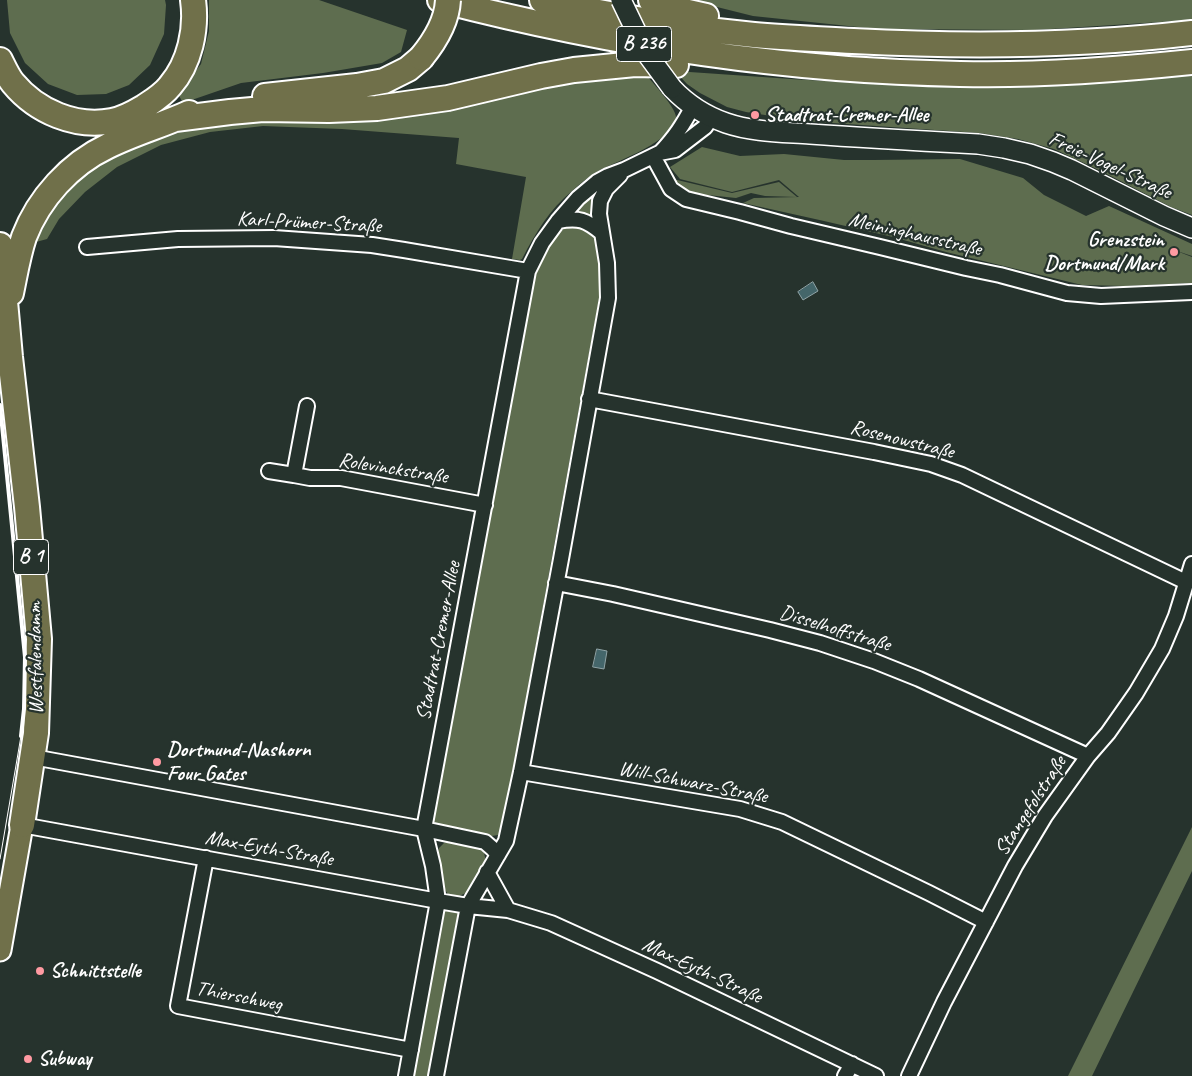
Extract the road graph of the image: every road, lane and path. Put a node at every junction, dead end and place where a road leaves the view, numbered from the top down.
1 (193, 0) edge
2 (440, 0) edge
3 (448, 0) edge
4 (542, 0) edge
5 (621, 0) edge
6 (651, 0) edge
7 (1192, 33) edge
8 (838, 40) junction
9 (0, 60) edge
10 (1192, 62) edge
11 (851, 70) junction
12 (693, 106) junction
13 (712, 117) junction
14 (175, 119) junction
15 (656, 155) junction
16 (624, 170) junction
17 (558, 221) junction
18 (1192, 228) edge
19 (602, 233) junction
20 (0, 245) edge
21 (87, 247) dead end
22 (528, 271) junction
23 (1192, 292) edge
24 (6, 316) junction
25 (589, 399) junction
26 (307, 406) dead end
27 (269, 471) dead end
28 (294, 475) junction
29 (485, 505) junction
30 (1192, 564) edge
31 (1186, 582) junction
32 (556, 583) junction
33 (1088, 756) junction
34 (33, 757) junction
35 (521, 772) junction
36 (22, 825) junction
37 (424, 829) junction
38 (498, 855) junction
39 (206, 858) junction
40 (487, 872) junction
41 (438, 901) junction
42 (468, 906) junction
43 (508, 910) junction
44 (986, 922) junction
45 (0, 950) edge
46 (411, 1050) junction
47 (848, 1070) edge
48 (406, 1076) edge
49 (436, 1076) edge
50 (876, 1076) edge
51 (909, 1076) edge

1 - 9 highway
2 - 11 highway, B 236
3 - 14 highway, bridge
4 - 8 highway, B 236
5 - 12 street, Freie-Vogel-Straße, bridge
6 - 8 highway
7 - 8 highway, B 236
10 - 11 highway, B 236
11 - 14 highway
12 - 13 street, Freie-Vogel-Straße
12 - 15 street, Stadtrat-Cremer-Allee
13 - 15 street, Stadtrat-Cremer-Allee
13 - 18 street, Freie-Vogel-Straße
14 - 24 highway
15 - 16 street, Stadtrat-Cremer-Allee
15 - 23 street, Meininghausstraße
16 - 17 street, Stadtrat-Cremer-Allee
16 - 19 street, Stadtrat-Cremer-Allee
17 - 19 street
17 - 22 street, Stadtrat-Cremer-Allee
19 - 25 street, Stadtrat-Cremer-Allee
20 - 24 highway, Westfalendamm / B 1
21 - 22 street, Karl-Prümer-Straße
22 - 29 street, Stadtrat-Cremer-Allee
24 - 34 highway, Westfalendamm / B 1
25 - 31 street, Rosenowstraße
25 - 32 street, Stadtrat-Cremer-Allee
26 - 28 street
27 - 28 street, Rolevinckstraße
28 - 29 street, Rolevinckstraße
29 - 37 street, Stadtrat-Cremer-Allee
30 - 31 street, Stangefolstraße
31 - 33 street, Stangefolstraße
32 - 33 street, Disselhoffstraße
32 - 35 street, Stadtrat-Cremer-Allee
33 - 44 street, Stangefolstraße
34 - 36 highway, Westfalendamm / B 1
34 - 37 street
35 - 38 street, Stadtrat-Cremer-Allee
35 - 44 street, Will-Schwarz-Straße
36 - 39 street, Max-Eyth-Straße
36 - 45 main road, Westfalendamm / B 1
37 - 38 street
37 - 41 street, Stadtrat-Cremer-Allee
38 - 40 street, Stadtrat-Cremer-Allee
39 - 41 street, Max-Eyth-Straße
39 - 46 street, Thierschweg
40 - 42 street, Stadtrat-Cremer-Allee
40 - 43 street
41 - 42 street, Max-Eyth-Straße
41 - 46 street, Stadtrat-Cremer-Allee
42 - 43 street, Max-Eyth-Straße
42 - 49 street, Stadtrat-Cremer-Allee
43 - 47 street, Max-Eyth-Straße
44 - 51 street, Stangefolstraße
46 - 48 street, Stadtrat-Cremer-Allee
47 - 50 street, Max-Eyth-Straße

